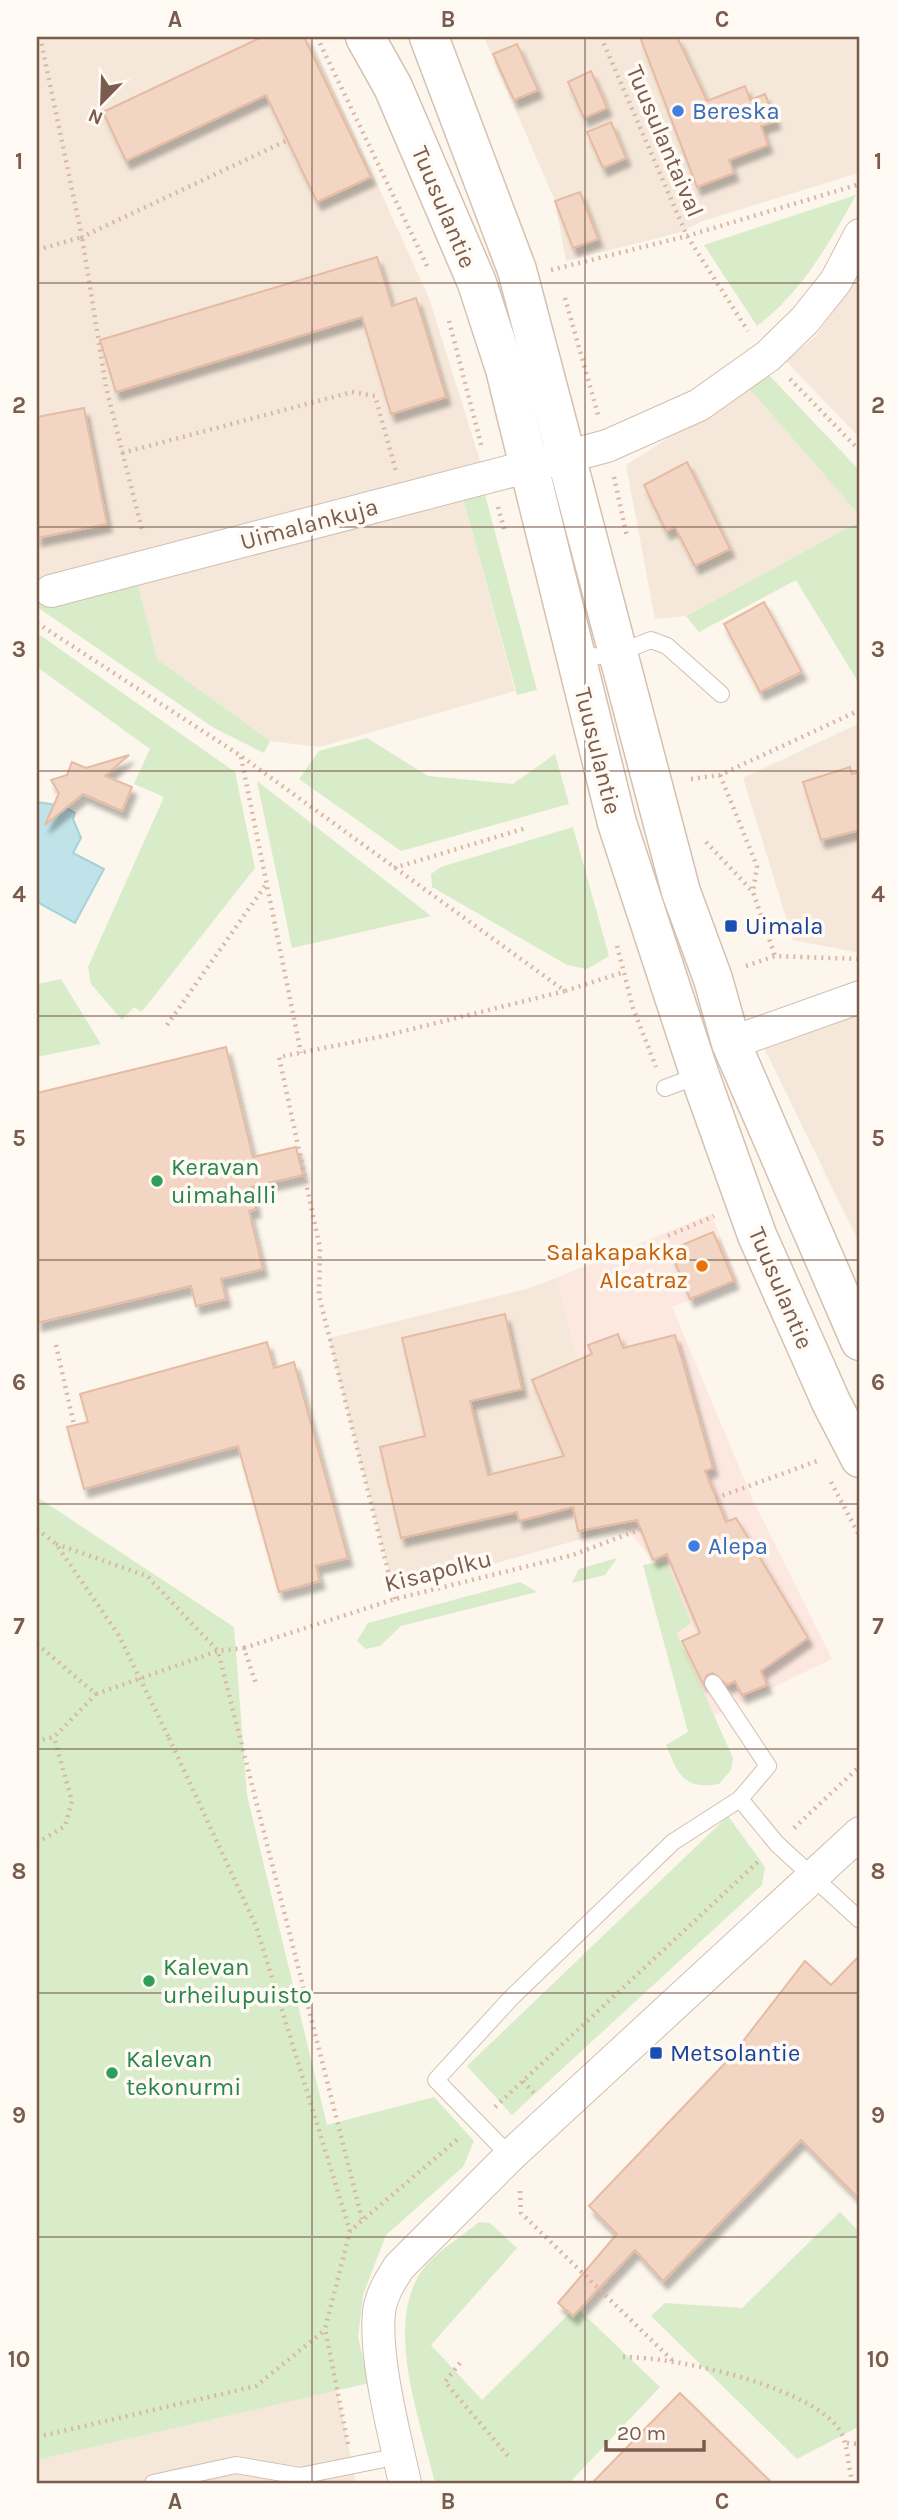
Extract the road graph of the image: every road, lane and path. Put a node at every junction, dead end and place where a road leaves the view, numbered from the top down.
1 (40, 37) edge
2 (317, 37) edge
3 (365, 37) edge
4 (429, 37) edge
5 (601, 37) edge
6 (288, 140) dead end
7 (860, 184) edge
8 (860, 235) edge
9 (687, 236) junction
10 (82, 237) junction
11 (37, 250) edge
12 (517, 270) junction
13 (431, 273) dead end
14 (446, 311) dead end
15 (768, 356) junction
16 (860, 451) edge
17 (122, 453) junction
18 (566, 456) junction
19 (528, 467) junction
20 (396, 472) dead end
21 (490, 476) junction
22 (145, 540) dead end
23 (51, 591) dead end
24 (37, 623) edge
25 (569, 637) junction
26 (618, 653) junction
27 (721, 694) dead end
28 (860, 710) edge
29 (241, 756) junction
30 (720, 775) junction
31 (691, 779) dead end
32 (526, 828) dead end
33 (394, 868) junction
34 (268, 883) junction
35 (753, 892) dead end
36 (624, 972) dead end
37 (565, 992) junction
38 (860, 997) edge
39 (167, 1025) dead end
40 (731, 1043) junction
41 (301, 1053) junction
42 (682, 1082) junction
43 (715, 1216) dead end
44 (667, 1237) dead end
45 (860, 1341) edge
46 (56, 1345) dead end
47 (74, 1425) dead end
48 (860, 1458) edge
49 (820, 1460) dead end
50 (716, 1498) dead end
51 (37, 1529) edge
52 (640, 1529) dead end
53 (57, 1544) junction
54 (396, 1599) junction
55 (37, 1644) edge
56 (244, 1648) junction
57 (218, 1651) junction
58 (713, 1683) dead end
59 (256, 1684) dead end
60 (96, 1694) junction
61 (54, 1737) junction
62 (37, 1741) edge
63 (740, 1799) junction
64 (860, 1833) edge
65 (37, 1843) edge
66 (813, 1877) junction
67 (860, 1920) edge
68 (510, 2156) junction
69 (521, 2185) dead end
70 (362, 2219) dead end
71 (350, 2231) dead end
72 (325, 2329) dead end
73 (623, 2357) dead end
74 (674, 2362) junction
75 (460, 2363) dead end
76 (37, 2437) edge
77 (847, 2443) junction
78 (860, 2444) edge
79 (508, 2456) dead end
80 (402, 2470) edge
81 (153, 2483) edge
82 (853, 2483) edge

1 - 10 path
2 - 13 path
3 - 19 main road, Tuusulantie
4 - 12 main road, Tuusulantie
5 - 9 path, Tuusulantaival
6 - 10 path
7 - 9 path
8 - 15 street, Uimalankuja
9 - 12 path
9 - 15 path, Tuusulantaival
10 - 11 path
10 - 17 path
12 - 18 main road, Tuusulantie
14 - 21 path
15 - 16 path, Tuusulantaival
15 - 18 street, Uimalankuja
17 - 20 path
17 - 22 path
18 - 19 street, Uimalankuja
18 - 26 main road, Tuusulantie
19 - 21 street, Uimalankuja
19 - 25 main road, Tuusulantie
21 - 23 street, Uimalankuja
24 - 29 path
25 - 26 lane
25 - 42 main road, Tuusulantie
26 - 27 lane
26 - 40 main road, Tuusulantie
28 - 30 path
29 - 33 path
29 - 34 path
30 - 31 path
30 - 35 path
32 - 33 path
33 - 37 path
34 - 39 path
34 - 41 path
36 - 37 path
37 - 41 path
38 - 40 street
40 - 42 lane
40 - 45 main road, Tuusulantie
41 - 54 path
42 - 48 main road, Tuusulantie
43 - 44 path
46 - 47 path
49 - 50 path
51 - 53 path
52 - 54 path, Kisapolku
53 - 57 path
53 - 71 path, bridge
54 - 56 path, Kisapolku
55 - 60 path
56 - 57 path, Kisapolku
56 - 59 path
57 - 60 path, Kisapolku
57 - 70 path
58 - 63 lane
60 - 61 path
61 - 62 path
61 - 65 path
63 - 66 lane
63 - 68 lane
64 - 66 street
66 - 67 lane
66 - 68 street
68 - 80 street
69 - 74 path
72 - 76 path
73 - 74 path
74 - 77 path
75 - 79 path
77 - 78 path
77 - 82 path
80 - 81 lane

